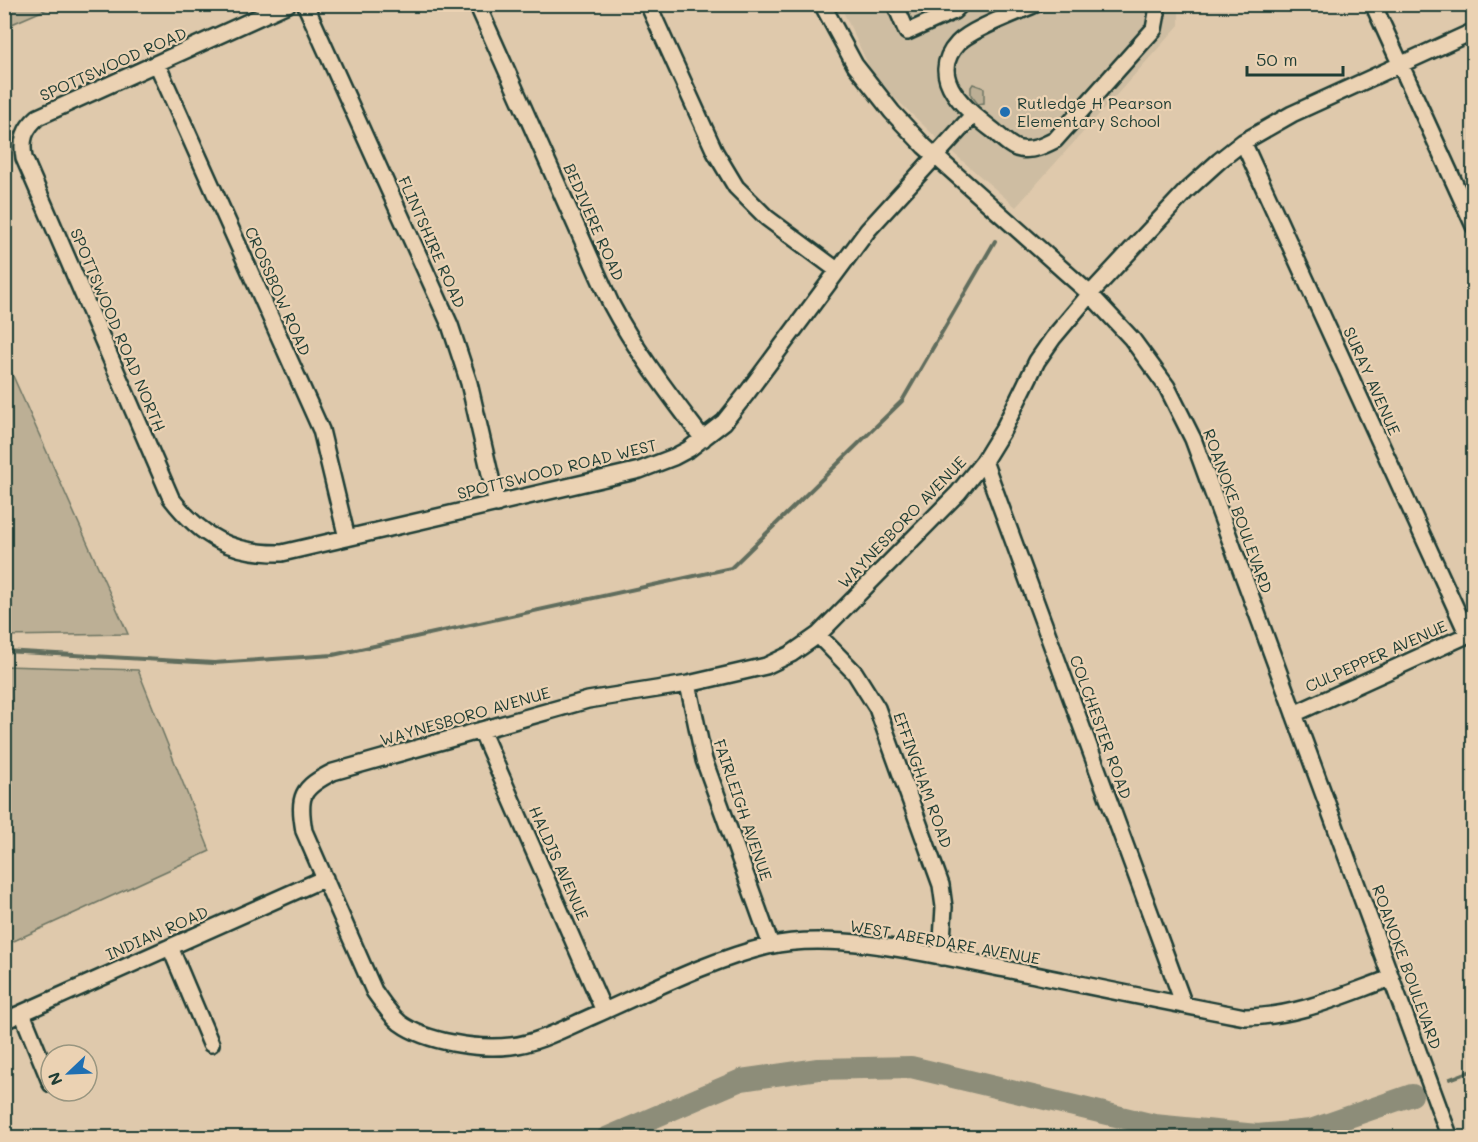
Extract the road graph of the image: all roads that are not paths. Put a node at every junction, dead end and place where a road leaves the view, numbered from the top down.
1 (288, 4) edge
2 (305, 4) edge
3 (477, 4) edge
4 (648, 4) edge
5 (822, 4) edge
6 (895, 4) edge
7 (961, 4) edge
8 (1036, 4) edge
9 (1155, 4) edge
10 (1373, 4) edge
11 (1020, 8) edge
12 (936, 11) edge
13 (1473, 31) edge
14 (157, 64) junction
15 (1399, 65) junction
16 (973, 116) junction
17 (24, 134) joint
18 (1244, 142) junction
19 (936, 156) junction
20 (1473, 226) edge
21 (837, 270) junction
22 (1090, 294) junction
23 (703, 439) junction
24 (984, 461) junction
25 (497, 504) junction
26 (201, 531) joint
27 (347, 538) junction
28 (1471, 633) edge
29 (818, 635) junction
30 (688, 684) junction
31 (1294, 714) junction
32 (482, 730) junction
33 (325, 878) junction
34 (771, 945) junction
35 (170, 947) junction
36 (941, 957) junction
37 (1392, 978) junction
38 (1184, 1005) junction
39 (604, 1011) junction
40 (22, 1013) junction
41 (4, 1021) edge
42 (211, 1044) dead end
43 (39, 1055) edge
44 (1450, 1137) edge

1 - 14 street, SPOTTSWOOD ROAD
2 - 25 street, FLINTSHIRE ROAD
3 - 23 street, BEDIVERE ROAD
4 - 21 street
5 - 19 street, ROANOKE BOULEVARD
6 - 12 street
7 - 12 street
8 - 11 street
9 - 16 street
10 - 15 street
11 - 16 street
13 - 15 street, WAYNESBORO AVENUE
14 - 17 street, SPOTTSWOOD ROAD
14 - 27 street, CROSSBOW ROAD
15 - 18 street, WAYNESBORO AVENUE
15 - 20 street
16 - 19 street, SPOTTSWOOD ROAD WEST
17 - 26 street, SPOTTSWOOD ROAD NORTH
18 - 22 street, WAYNESBORO AVENUE
18 - 28 street, SURAY AVENUE
19 - 21 street, SPOTTSWOOD ROAD WEST
19 - 22 street, ROANOKE BOULEVARD
21 - 23 street, SPOTTSWOOD ROAD WEST
22 - 24 street, WAYNESBORO AVENUE
22 - 31 street, ROANOKE BOULEVARD
23 - 25 street, SPOTTSWOOD ROAD WEST
24 - 29 street, WAYNESBORO AVENUE
24 - 38 street, COLCHESTER ROAD
25 - 27 street, SPOTTSWOOD ROAD WEST
26 - 27 street, SPOTTSWOOD ROAD WEST
28 - 31 street, CULPEPPER AVENUE
29 - 30 street, WAYNESBORO AVENUE
29 - 36 street, EFFINGHAM ROAD
30 - 32 street, WAYNESBORO AVENUE
30 - 34 street, FAIRLEIGH AVENUE
31 - 37 street, ROANOKE BOULEVARD
32 - 33 street, WAYNESBORO AVENUE
32 - 39 street, HALDIS AVENUE
33 - 35 street, INDIAN ROAD
33 - 39 street, WEST ABERDARE AVENUE
34 - 36 street, WEST ABERDARE AVENUE
34 - 39 street, WEST ABERDARE AVENUE
35 - 40 street, INDIAN ROAD
35 - 42 street
36 - 38 street, WEST ABERDARE AVENUE
37 - 38 street, WEST ABERDARE AVENUE
37 - 44 street, ROANOKE BOULEVARD
40 - 41 street, INDIAN ROAD
40 - 43 street

